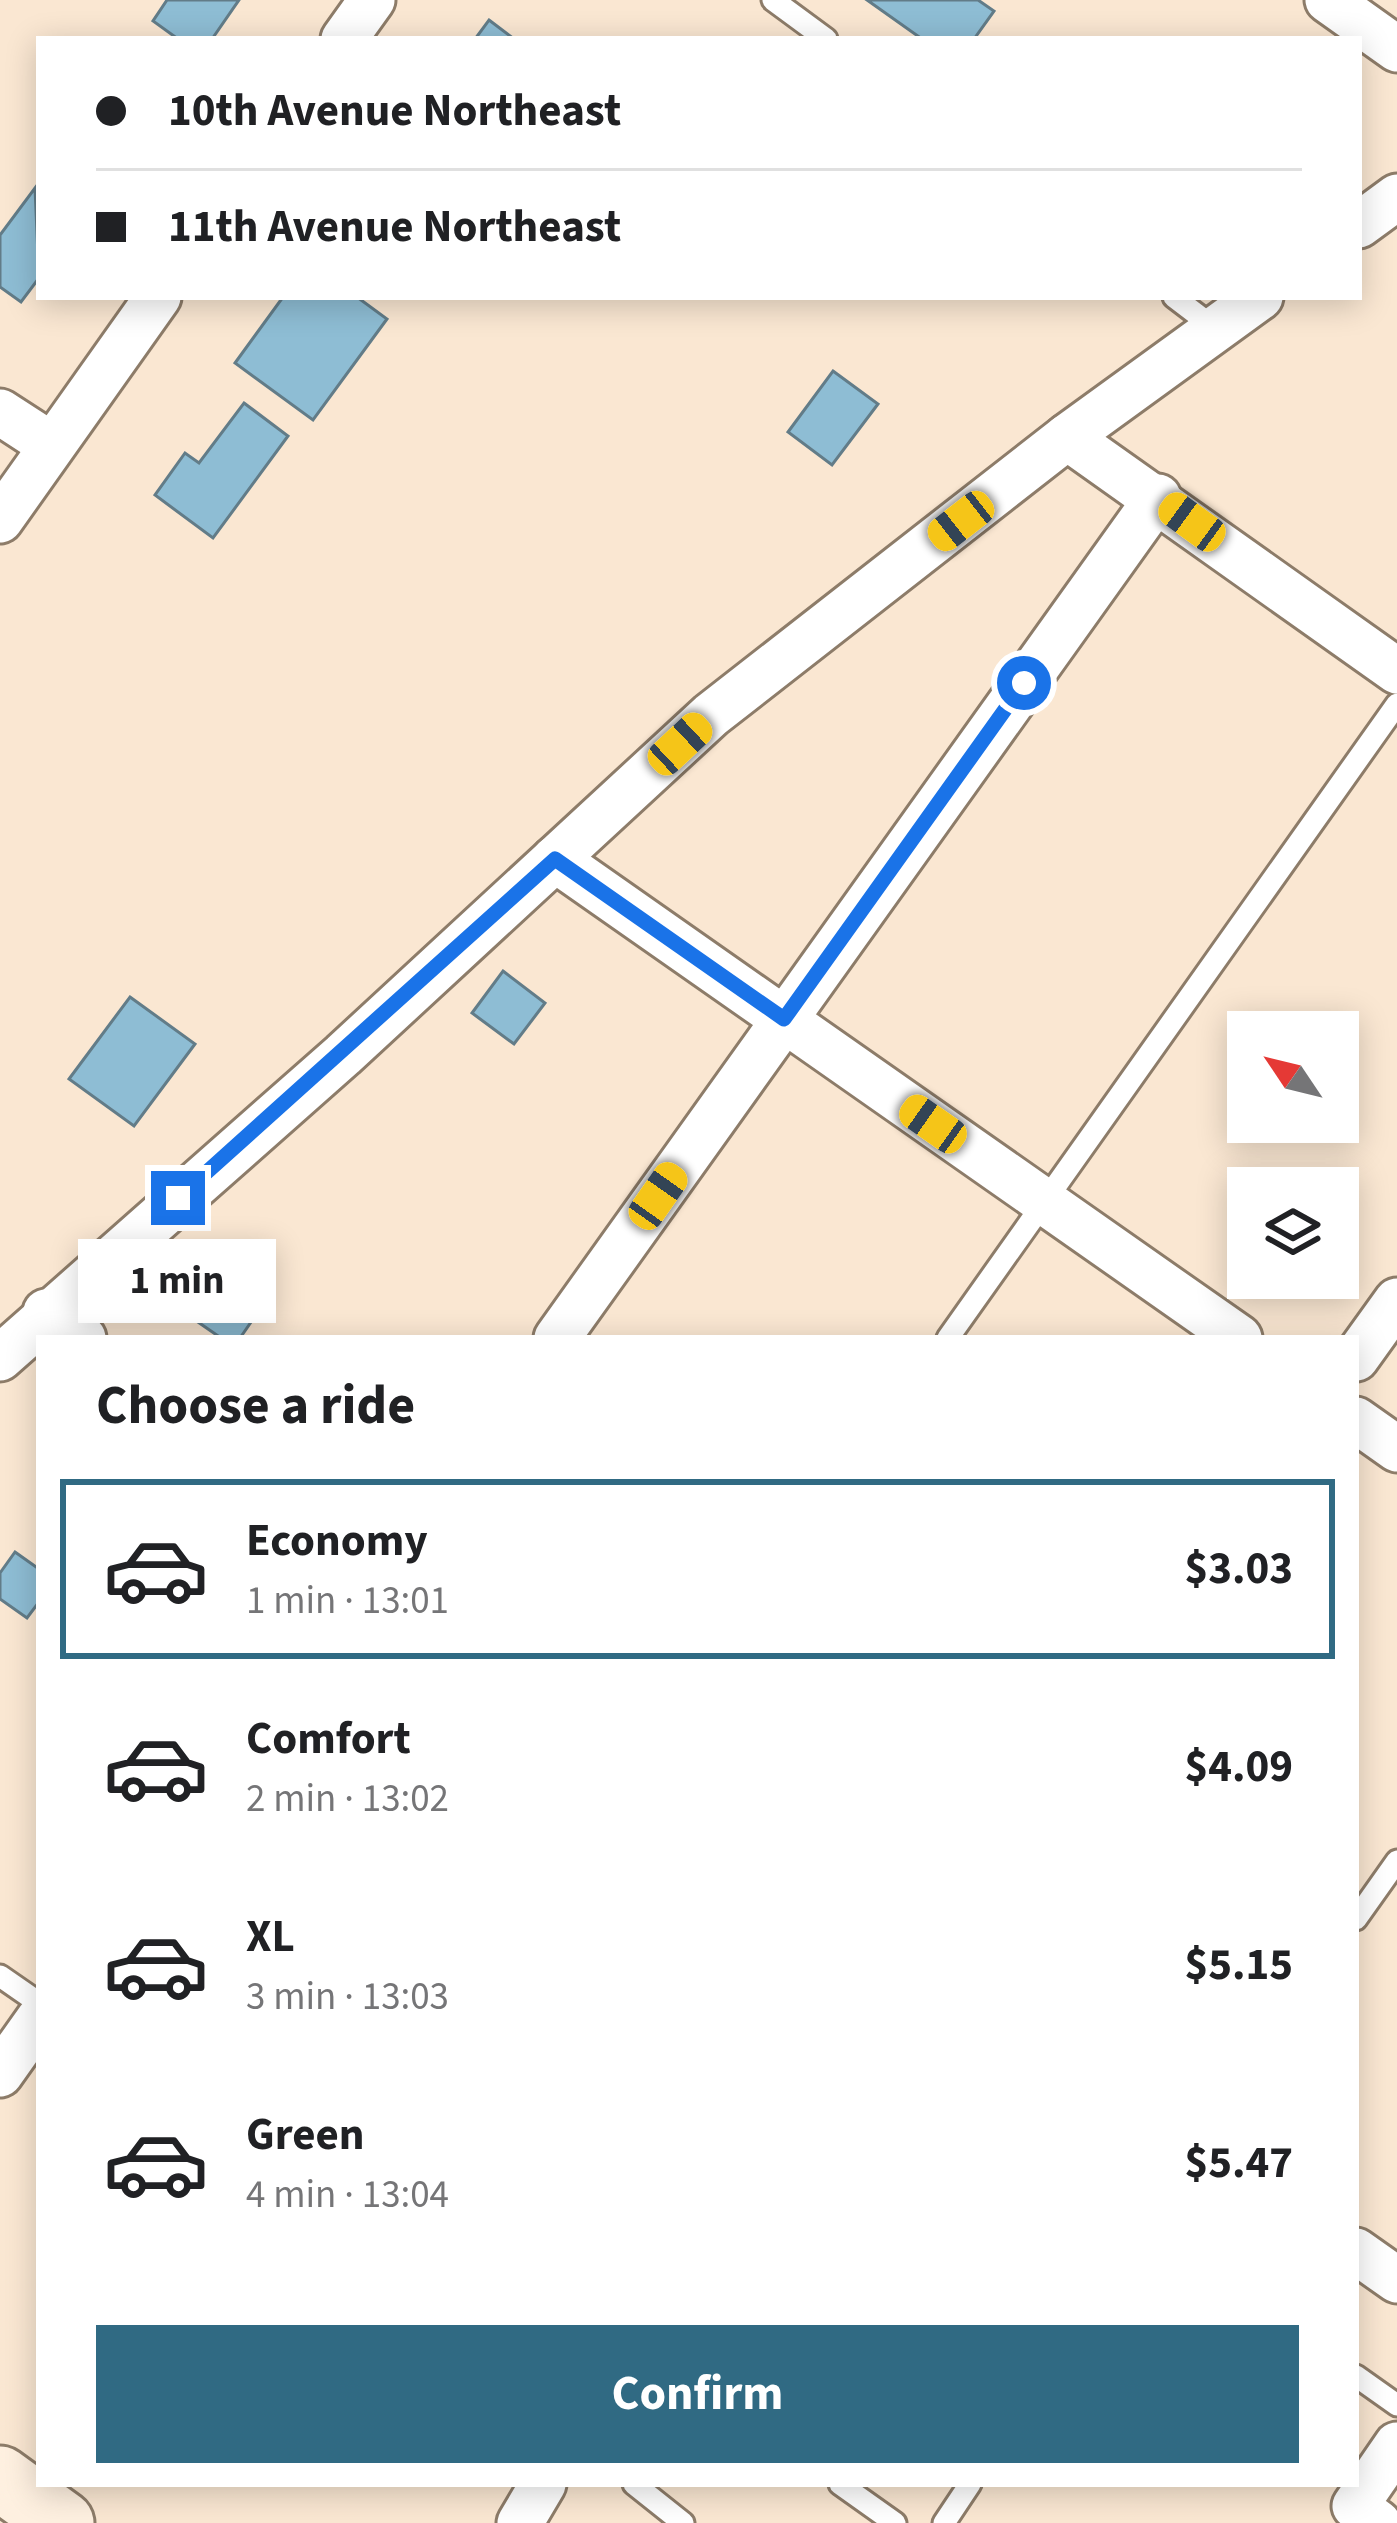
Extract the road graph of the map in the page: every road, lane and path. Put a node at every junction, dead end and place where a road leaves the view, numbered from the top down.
1 (372, 0) edge
2 (773, 0) edge
3 (1328, 0) edge
4 (346, 36) edge
5 (822, 36) edge
6 (1397, 50) edge
7 (1397, 197) edge
8 (1362, 223) edge
9 (156, 300) edge
10 (1178, 300) edge
11 (1256, 300) edge
12 (1216, 329) junction
13 (0, 412) edge
14 (1067, 437) junction
15 (51, 445) junction
16 (1158, 497) junction
17 (0, 520) edge
18 (1397, 671) edge
19 (1397, 704) edge
20 (555, 859) junction
21 (784, 1019) junction
22 (1045, 1202) junction
23 (1397, 1300) edge
24 (46, 1312) junction
25 (79, 1335) edge
26 (559, 1335) edge
27 (950, 1335) edge
28 (1235, 1335) edge
29 (1359, 1354) edge
30 (0, 1358) edge
31 (1359, 1422) edge
32 (1397, 1448) edge
33 (1397, 1861) edge
34 (1359, 1915) edge
35 (0, 1976) edge
36 (36, 2001) edge
37 (36, 2023) edge
38 (0, 2074) edge
39 (1359, 2253) edge
40 (1397, 2280) edge
41 (1359, 2378) edge
42 (1397, 2405) edge
43 (1397, 2445) edge
44 (0, 2478) edge
45 (541, 2487) edge
46 (638, 2487) edge
47 (844, 2487) edge
48 (968, 2487) edge
49 (62, 2523) edge
50 (520, 2523) edge
51 (683, 2523) edge
52 (896, 2523) edge
53 (944, 2523) edge
54 (1378, 2523) edge

1 - 4 street
2 - 5 lane
3 - 6 street
7 - 8 street
9 - 15 street
10 - 12 lane
11 - 12 street
12 - 14 street
13 - 15 street
14 - 16 street
14 - 20 street
15 - 17 street
16 - 18 street
16 - 21 street
19 - 22 lane
20 - 21 street
20 - 24 street
21 - 22 street
21 - 26 street
22 - 27 lane
22 - 28 street
23 - 29 street
24 - 25 street
24 - 30 street
31 - 32 street
33 - 34 lane
35 - 36 lane
37 - 38 street
39 - 40 street
41 - 42 lane
43 - 54 street
44 - 49 street
45 - 50 street
46 - 51 lane
47 - 52 lane
48 - 53 lane

